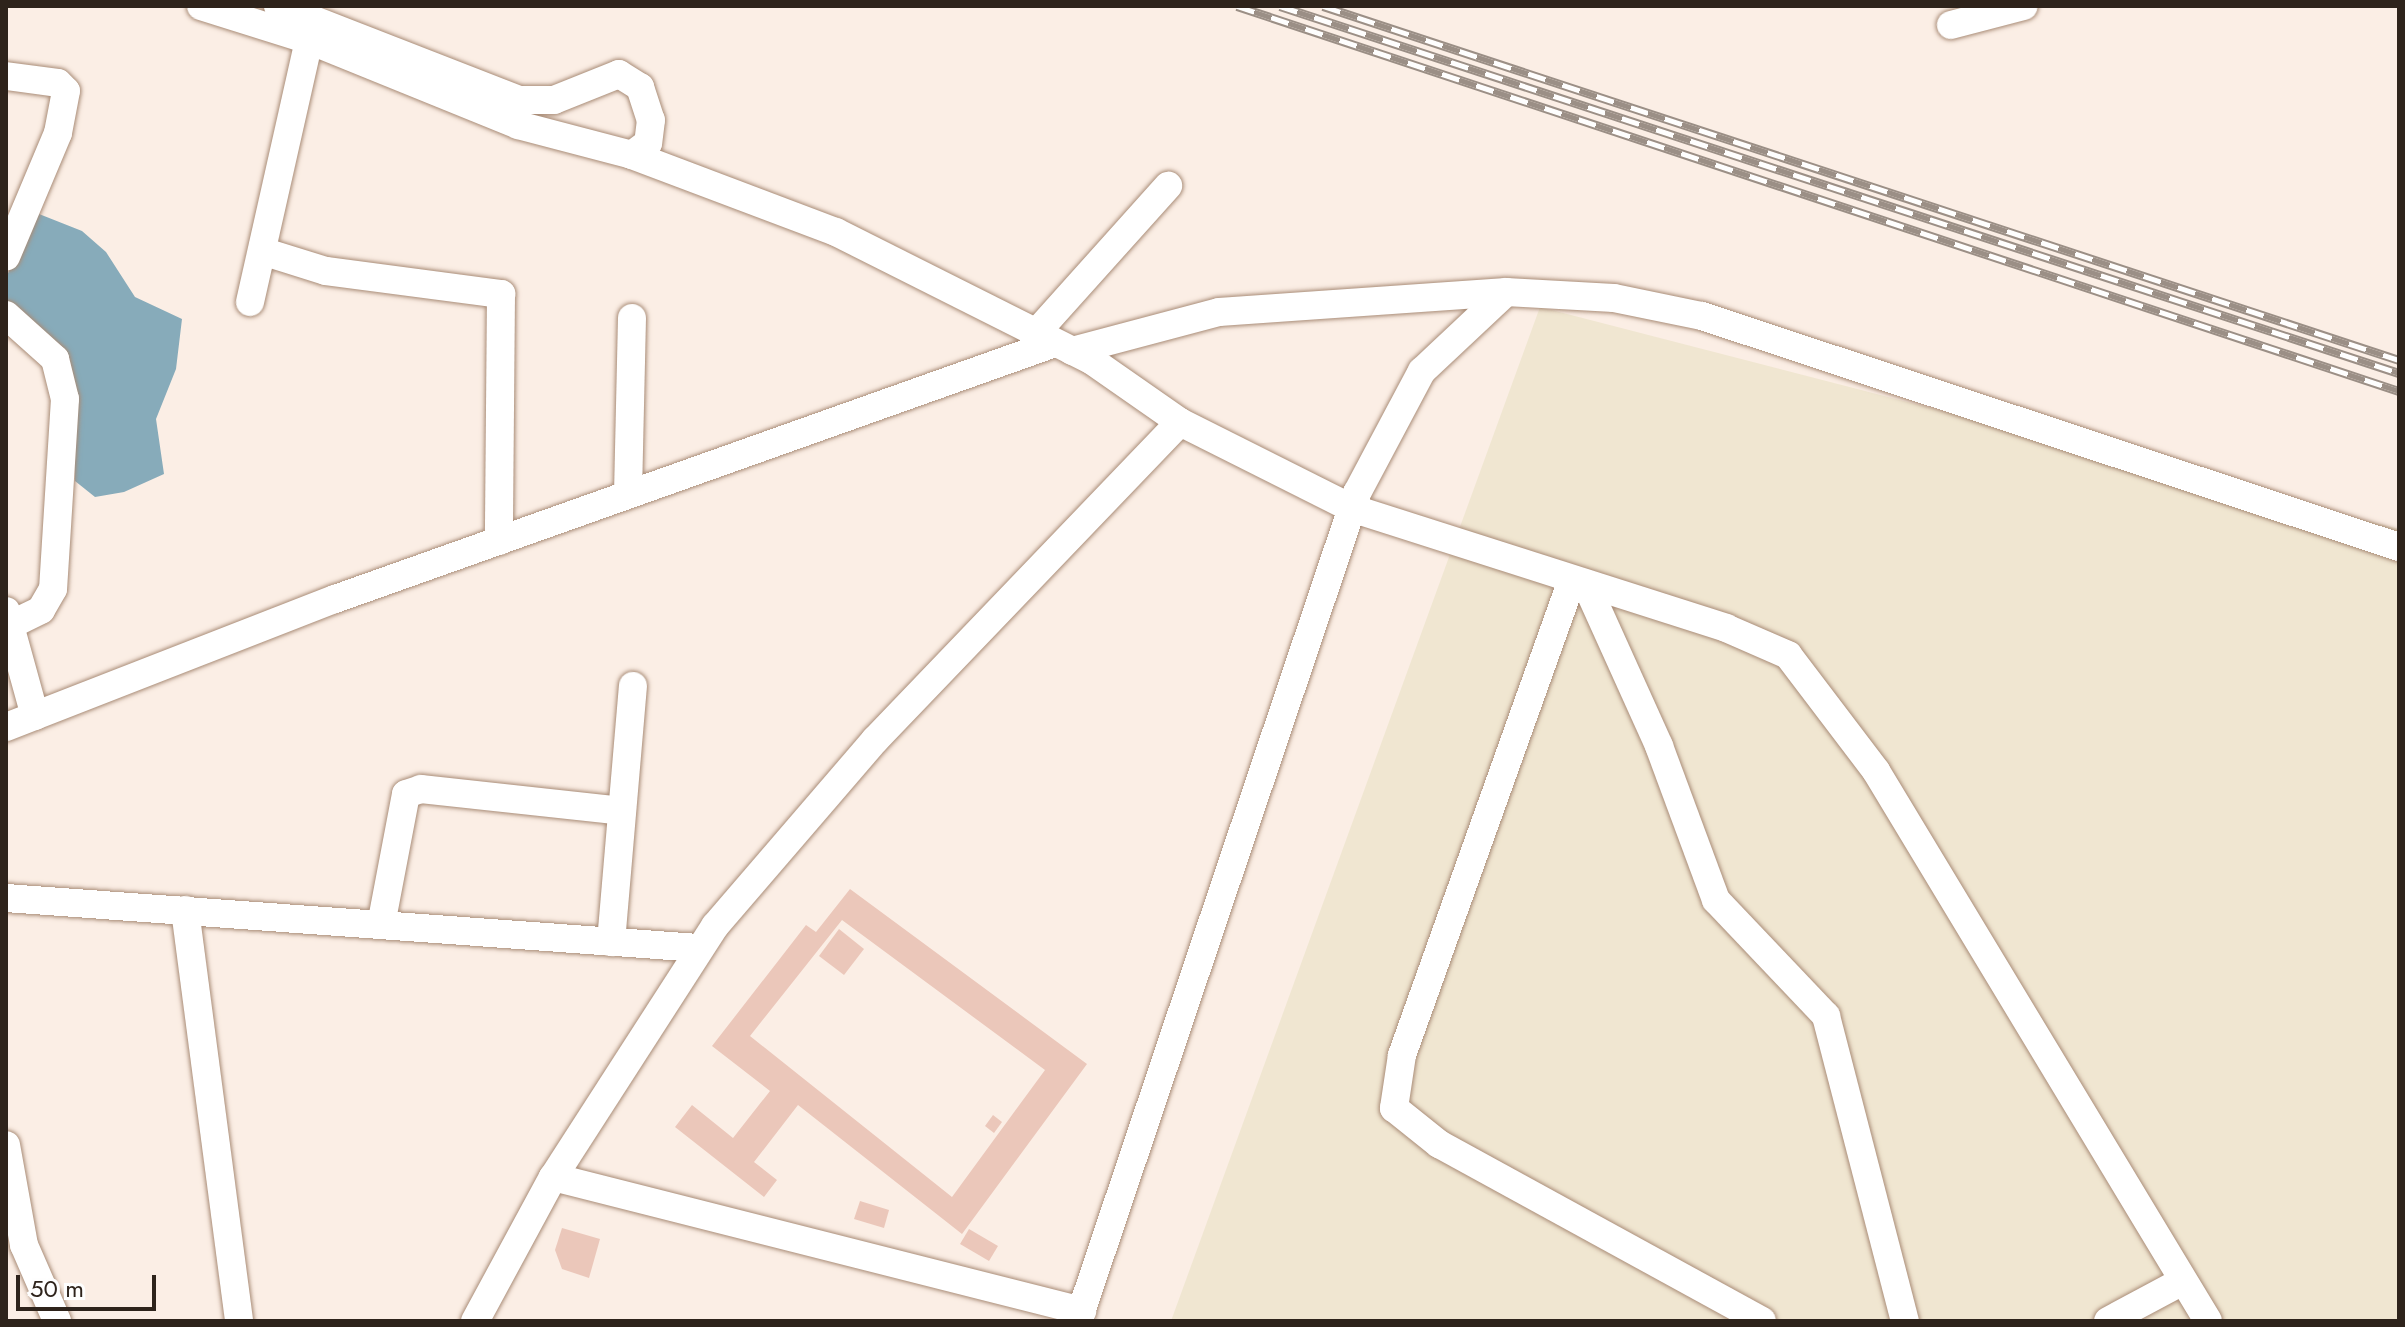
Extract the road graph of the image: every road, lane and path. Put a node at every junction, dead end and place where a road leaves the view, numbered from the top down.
1 (201, 6) edge
2 (278, 6) edge
3 (2024, 6) edge
4 (1951, 25) dead end
5 (299, 37) junction
6 (6, 76) edge
7 (632, 155) junction
8 (1168, 186) dead end
9 (265, 252) junction
10 (6, 257) edge
11 (1506, 292) junction
12 (250, 302) dead end
13 (6, 315) edge
14 (632, 318) dead end
15 (1054, 342) junction
16 (1180, 422) junction
17 (628, 494) junction
18 (1351, 508) junction
19 (499, 541) junction
20 (2399, 547) edge
21 (1579, 582) junction
22 (10, 617) edge
23 (633, 686) dead end
24 (35, 716) junction
25 (6, 727) edge
26 (622, 811) junction
27 (6, 898) edge
28 (185, 910) junction
29 (381, 925) junction
30 (611, 942) junction
31 (699, 948) junction
32 (6, 1145) edge
33 (553, 1177) junction
34 (2183, 1281) junction
35 (1080, 1316) edge
36 (57, 1321) edge
37 (239, 1321) edge
38 (475, 1321) edge
39 (1762, 1321) edge
40 (1905, 1321) edge
41 (2108, 1321) edge
42 (2208, 1321) edge

1 - 5 street
2 - 7 street
3 - 4 street
5 - 7 street
5 - 9 street
6 - 10 street
7 - 15 street
8 - 15 street
9 - 12 street
9 - 19 street
11 - 15 street
11 - 18 street
11 - 20 street
13 - 22 street
14 - 17 street
15 - 16 street
15 - 17 street
16 - 18 street
16 - 31 street
17 - 19 street
18 - 21 street
18 - 35 street
19 - 24 street
21 - 34 street
21 - 39 street
21 - 40 street
22 - 24 street
23 - 26 street
24 - 25 street
26 - 29 street
26 - 30 street
27 - 28 street
28 - 29 street
28 - 37 street
29 - 30 street
30 - 31 street
31 - 33 street
32 - 36 street
33 - 35 street
33 - 38 street
34 - 41 street
34 - 42 street

